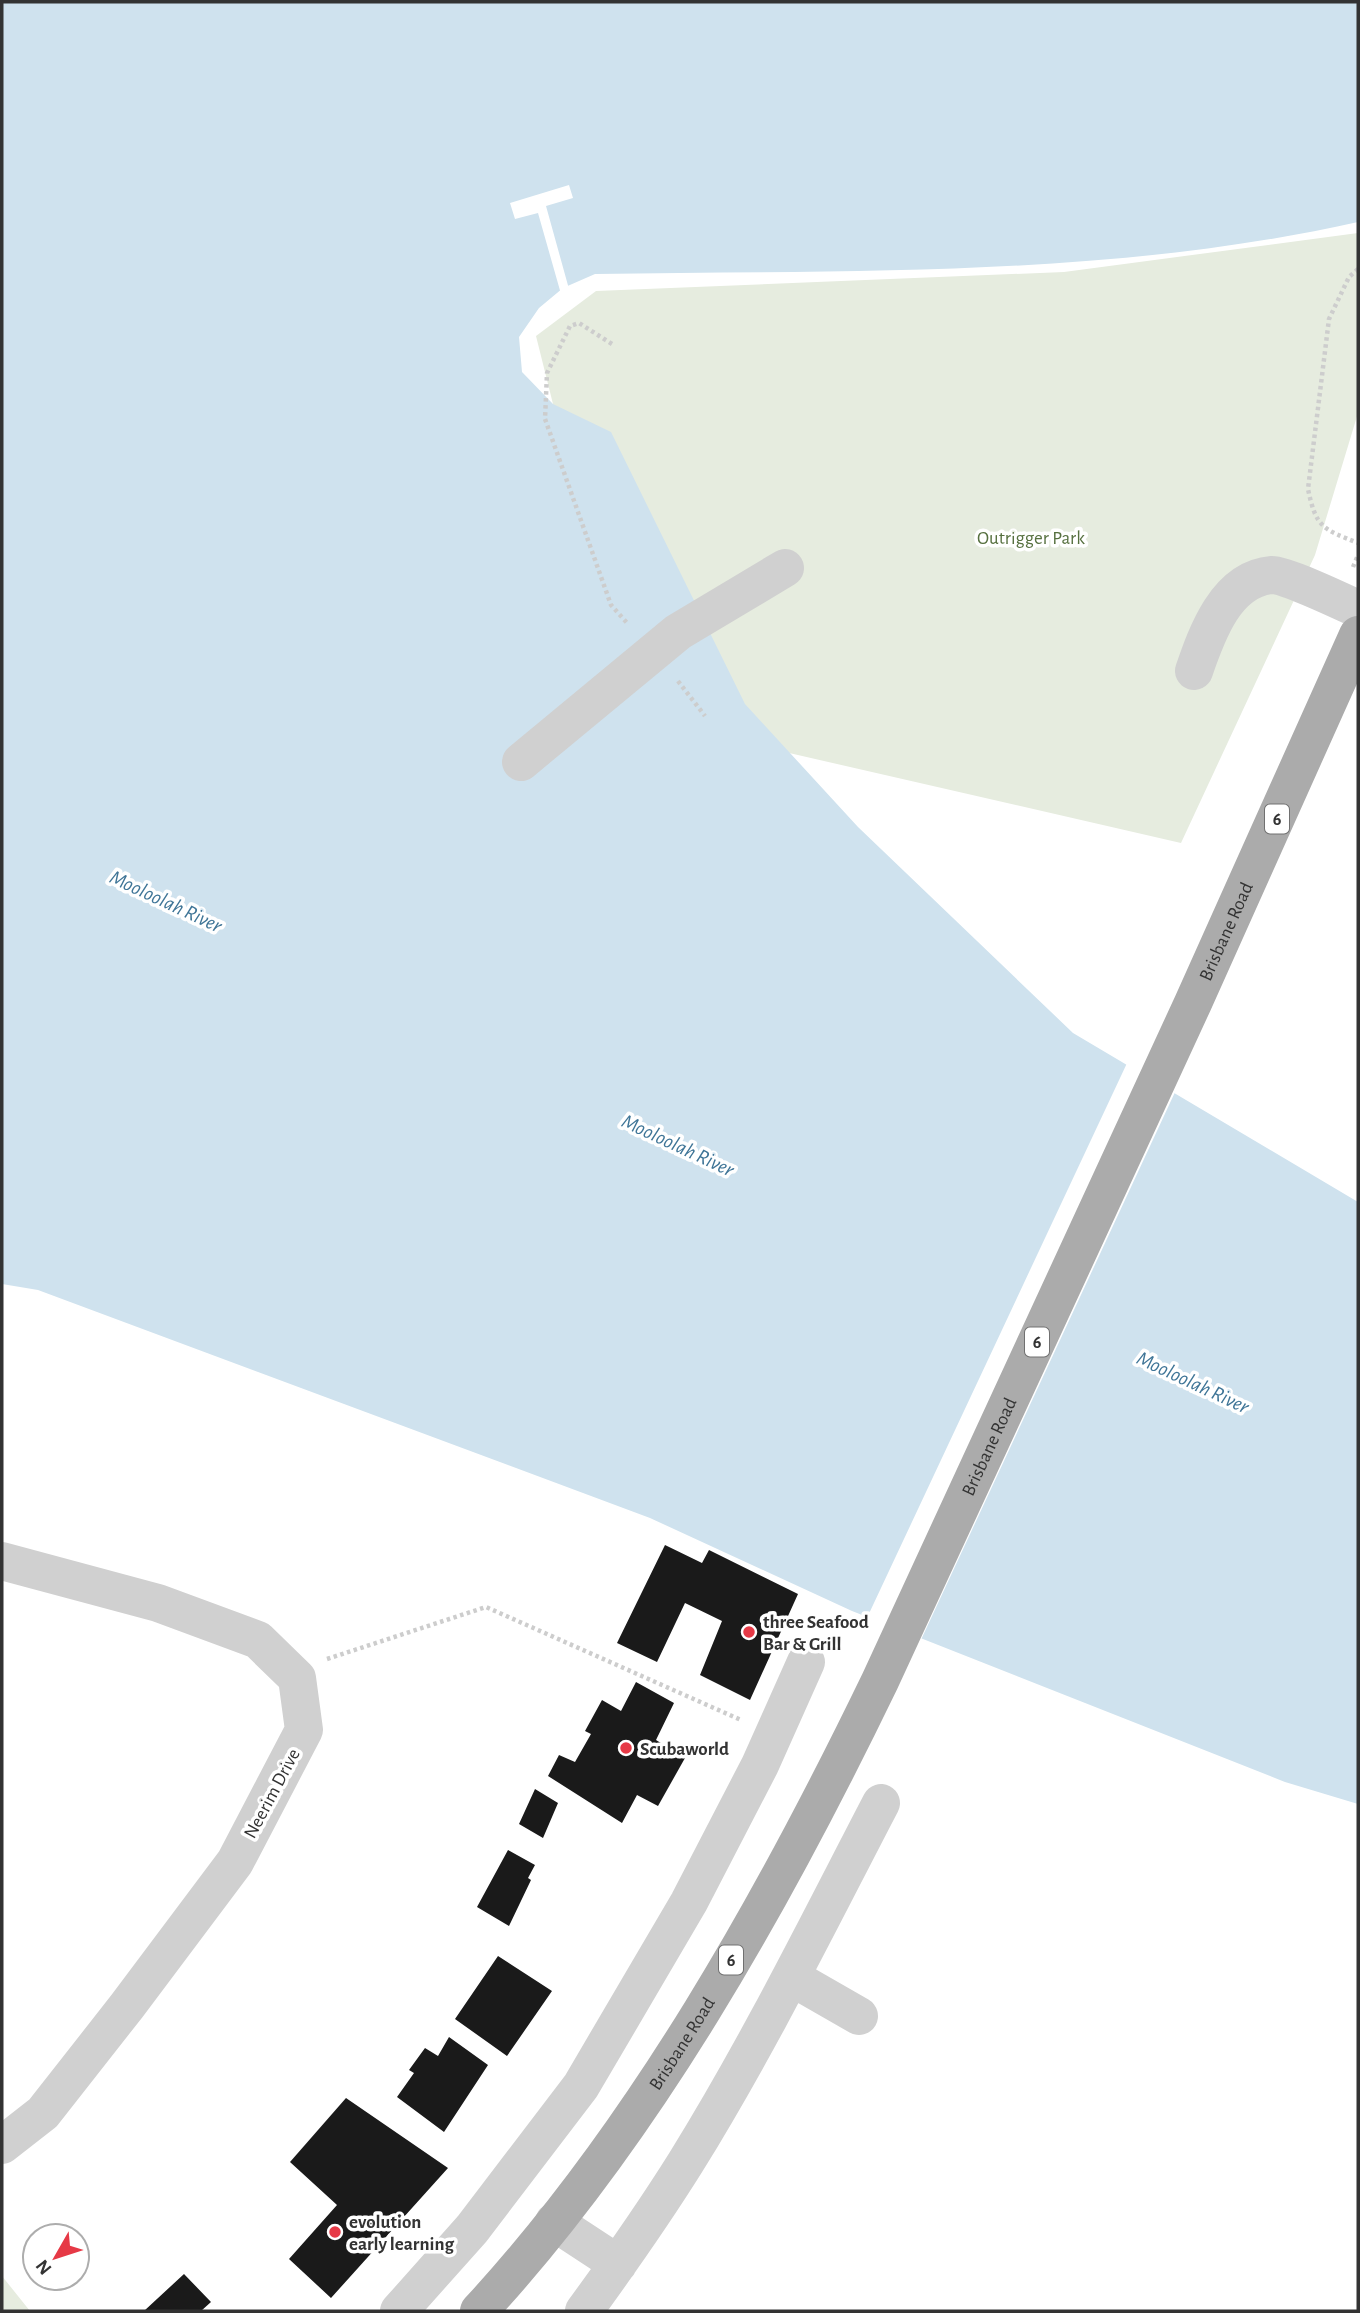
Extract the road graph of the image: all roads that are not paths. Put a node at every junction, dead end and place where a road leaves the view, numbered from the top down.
1 (785, 568) dead end
2 (1358, 609) edge
3 (1358, 635) edge
4 (1194, 670) dead end
5 (521, 762) dead end
6 (2, 1561) edge
7 (806, 1662) dead end
8 (881, 1803) dead end
9 (791, 1977) junction
10 (859, 2016) dead end
11 (2, 2145) edge
12 (554, 2222) junction
13 (618, 2264) junction
14 (399, 2311) edge
15 (479, 2311) edge
16 (584, 2311) edge

1 - 5 street
2 - 4 street
3 - 12 main road, Brisbane Road / 6
6 - 11 street, Neerim Drive
7 - 14 street
8 - 9 street
9 - 10 street
9 - 13 street
12 - 13 street
12 - 15 main road, Brisbane Road / 6
13 - 16 street

